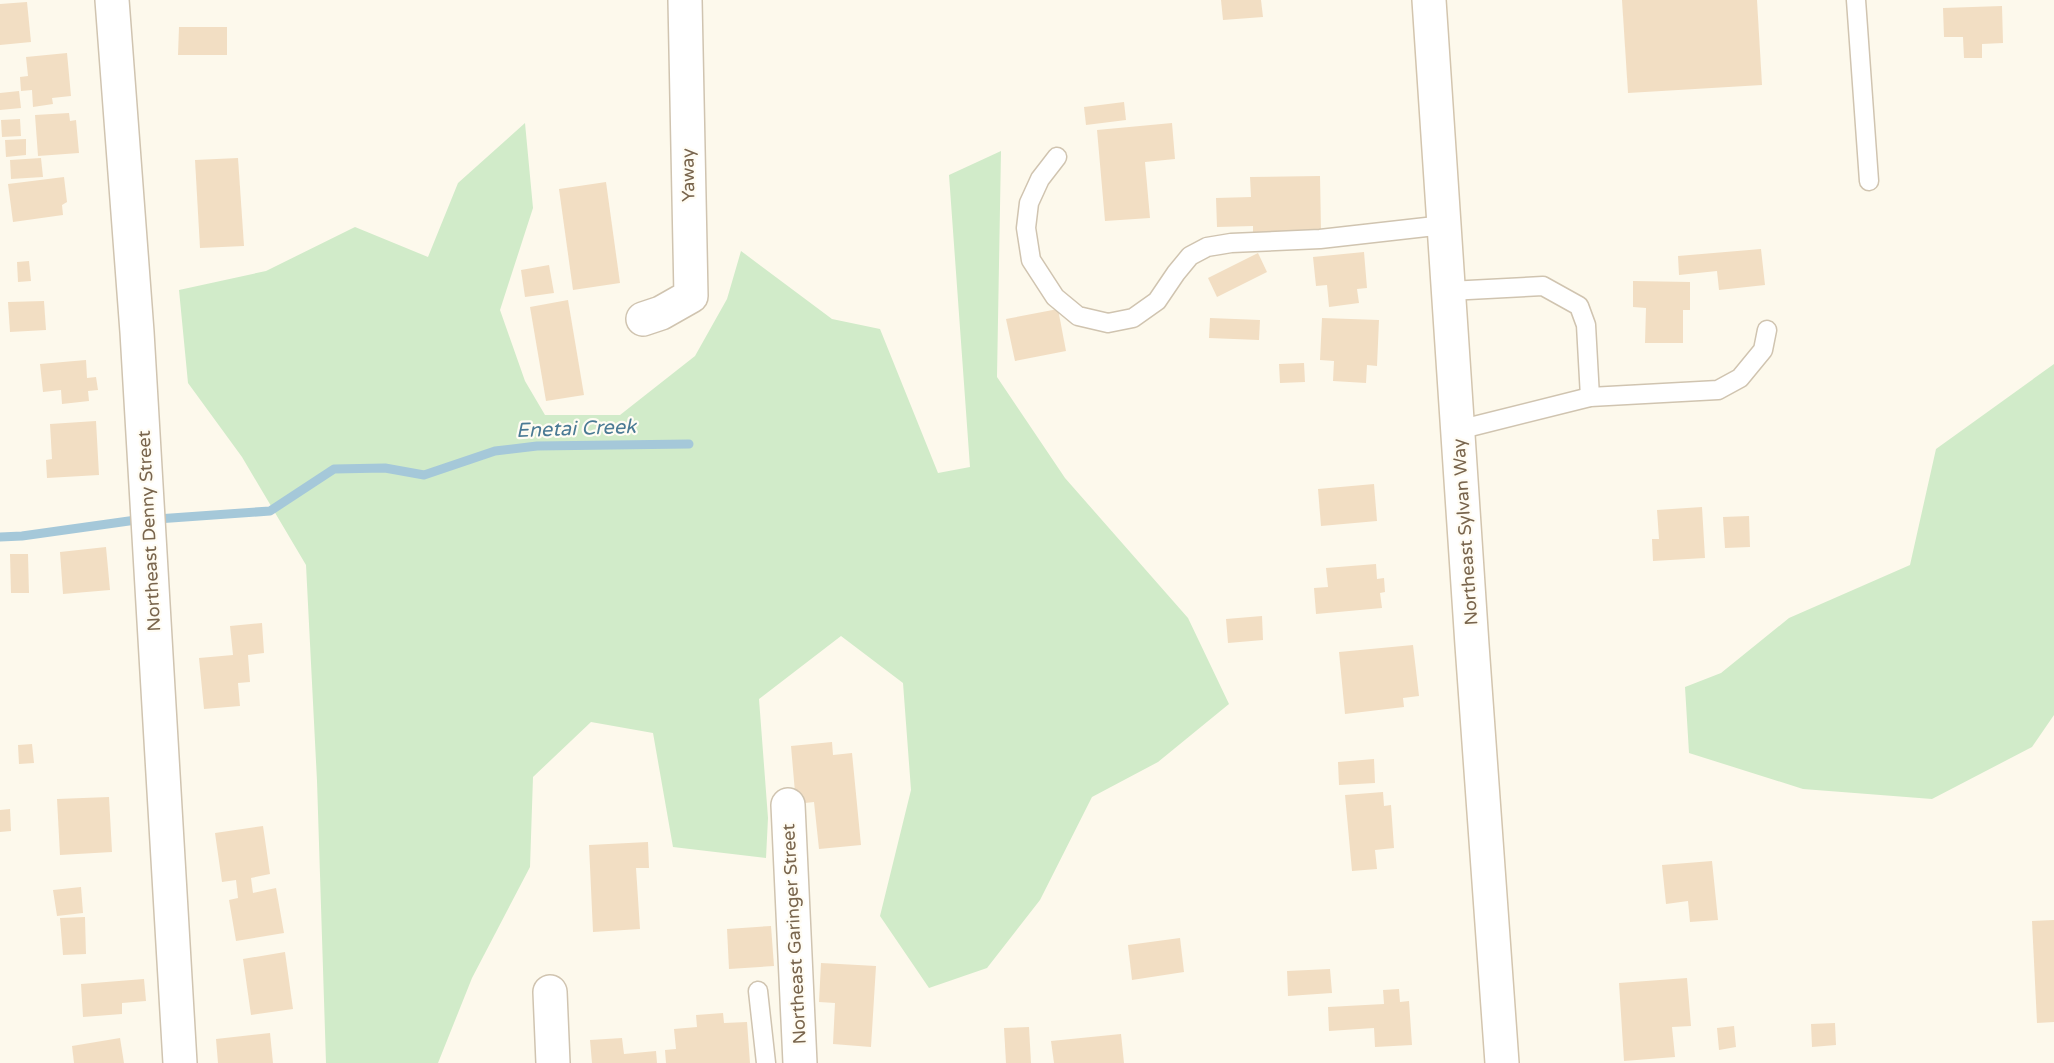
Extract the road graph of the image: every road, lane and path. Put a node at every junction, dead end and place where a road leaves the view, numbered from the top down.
1 (112, 0) edge
2 (685, 0) edge
3 (1430, 0) edge
4 (1856, 0) edge
5 (1057, 157) dead end
6 (1869, 181) dead end
7 (1444, 225) junction
8 (1449, 291) junction
9 (642, 319) dead end
10 (1767, 330) dead end
11 (1590, 397) junction
12 (1458, 430) junction
13 (788, 805) dead end
14 (758, 991) dead end
15 (549, 992) dead end
16 (180, 1063) edge
17 (554, 1063) edge
18 (766, 1063) edge
19 (800, 1063) edge
20 (1503, 1063) edge

1 - 16 street, Northeast Denny Street
2 - 9 street, Yaway
3 - 7 street, Northeast Sylvan Way
4 - 6 lane
5 - 7 lane
7 - 8 street, Northeast Sylvan Way
8 - 11 lane
8 - 12 street, Northeast Sylvan Way
10 - 11 lane
11 - 12 lane
12 - 20 street, Northeast Sylvan Way
13 - 19 street, Northeast Garinger Street
14 - 18 lane
15 - 17 street

